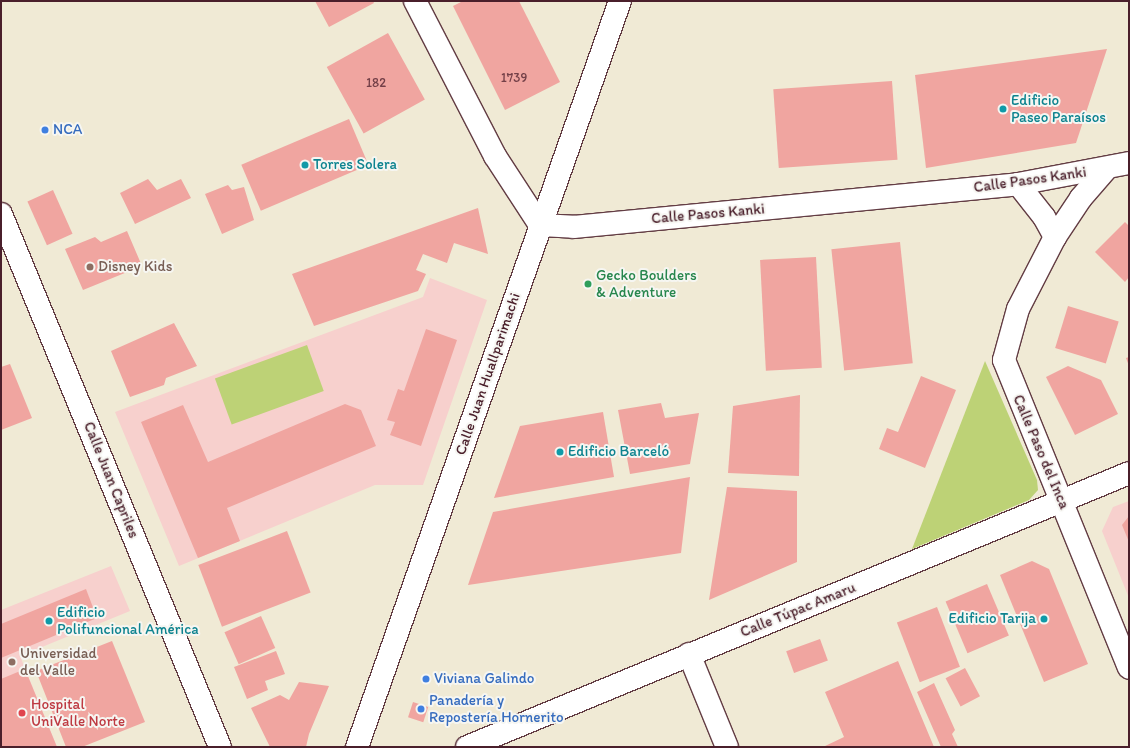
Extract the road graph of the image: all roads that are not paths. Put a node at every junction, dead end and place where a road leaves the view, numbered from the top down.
1 (415, 1) edge
2 (620, 1) edge
3 (1129, 163) edge
4 (1107, 168) junction
5 (1018, 184) junction
6 (1, 214) edge
7 (540, 225) junction
8 (1055, 237) junction
9 (1129, 473) edge
10 (1061, 501) junction
11 (689, 654) junction
12 (1129, 668) edge
13 (220, 747) edge
14 (357, 747) edge
15 (467, 747) edge
16 (727, 747) edge

1 - 7 street
2 - 7 street, Calle Juan Huallparimachi
3 - 4 street, Calle Pasos Kanki
4 - 5 street, Calle Pasos Kanki
4 - 8 street, Calle Paso del Inca
5 - 7 street, Calle Pasos Kanki
5 - 8 street
6 - 13 street, Calle Juan Capriles
7 - 14 street, Calle Juan Huallparimachi
8 - 10 street, Calle Paso del Inca
9 - 10 street, Calle Túpac Amaru
10 - 11 street, Calle Túpac Amaru
10 - 12 street, Calle Paso del Inca
11 - 15 street, Calle Túpac Amaru
11 - 16 street

